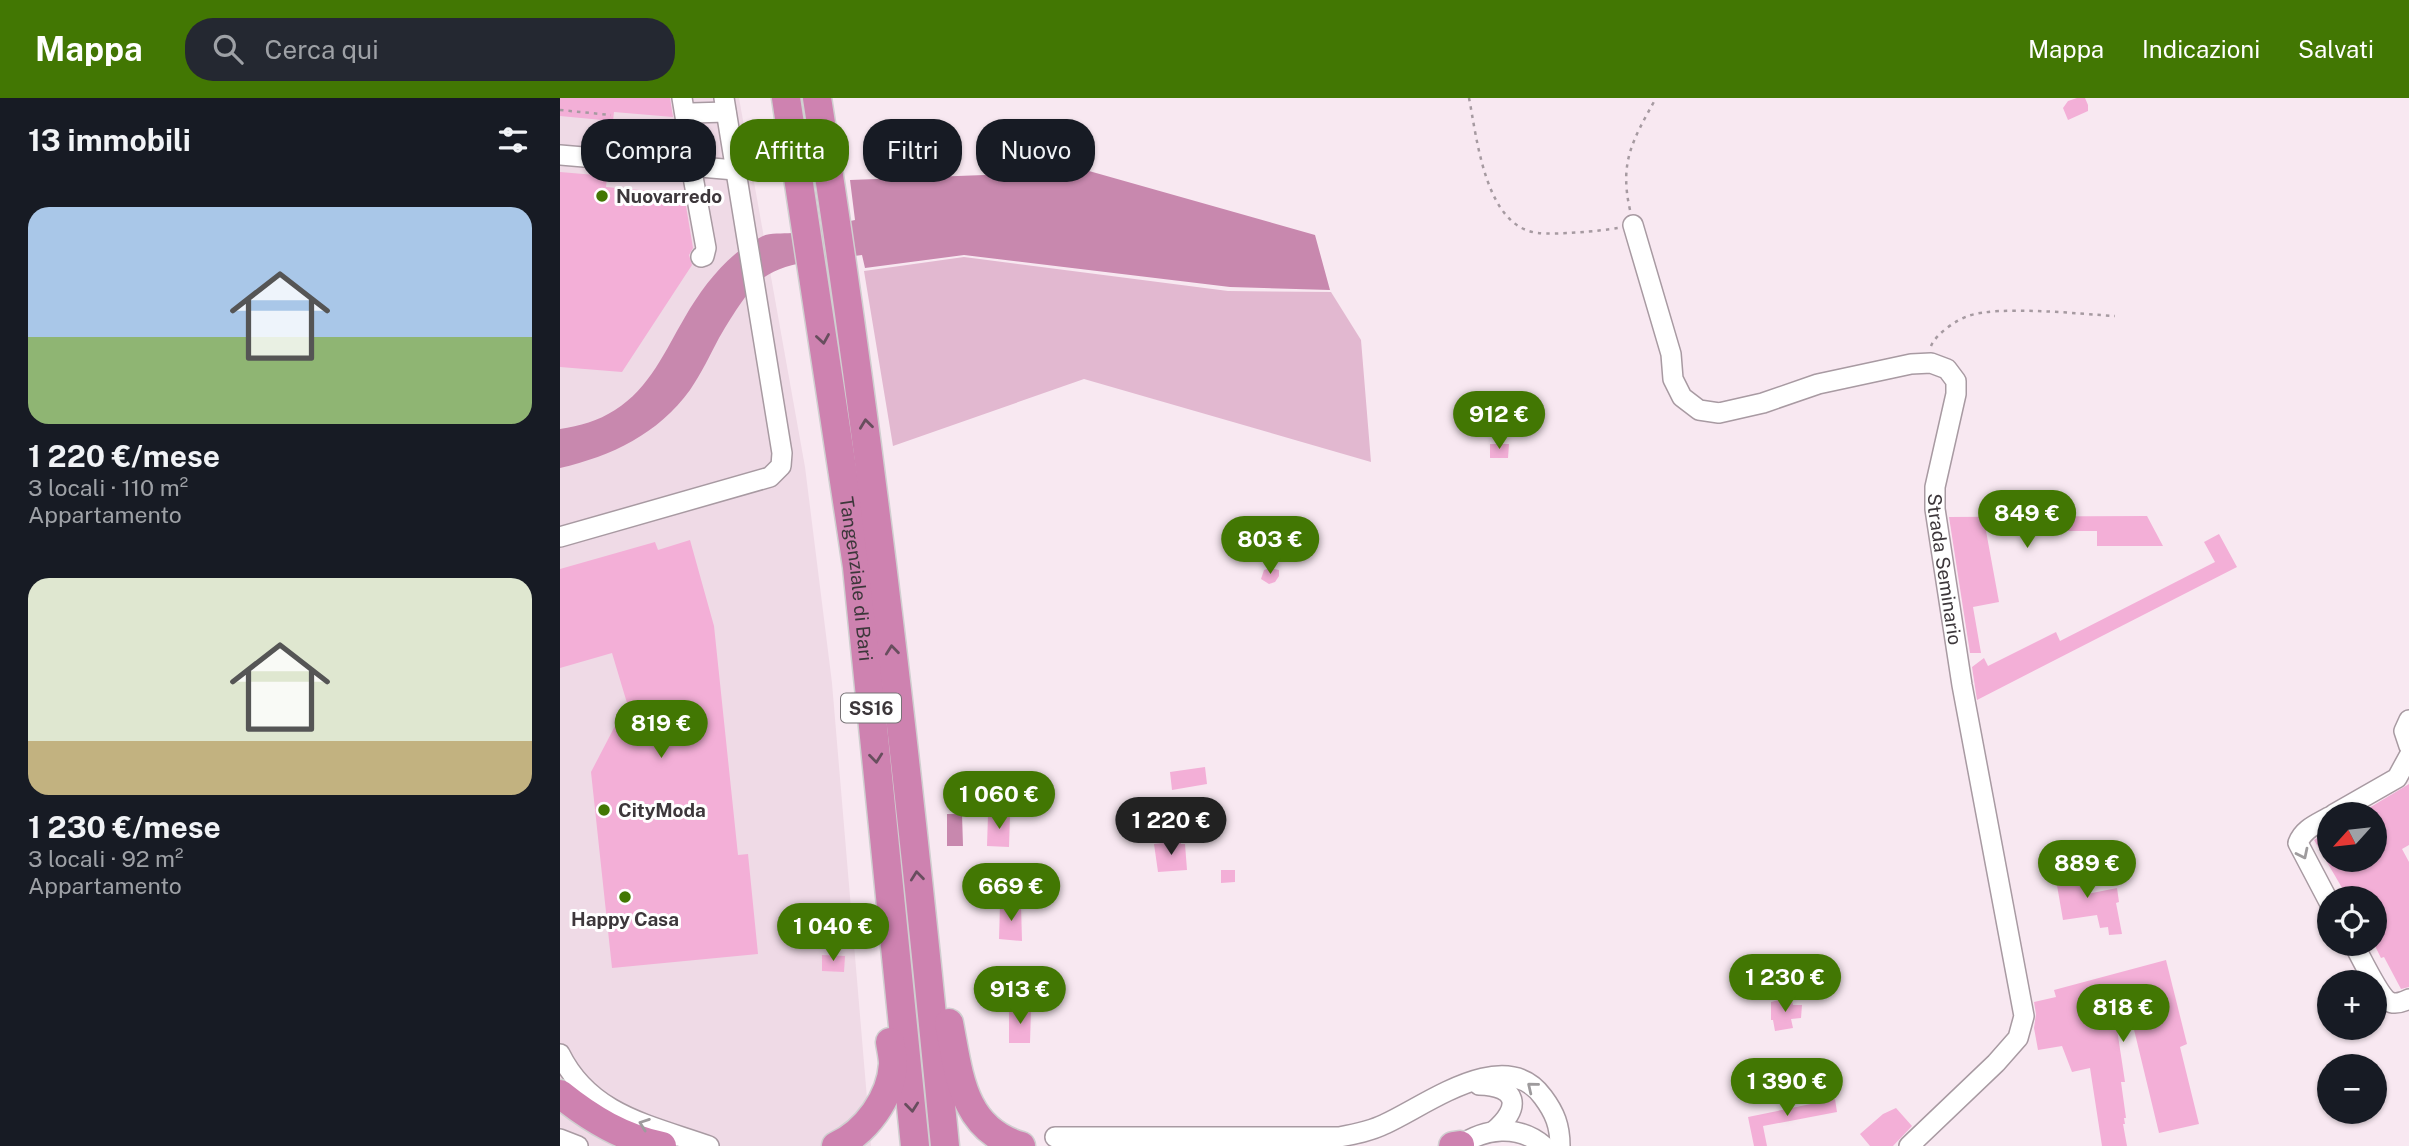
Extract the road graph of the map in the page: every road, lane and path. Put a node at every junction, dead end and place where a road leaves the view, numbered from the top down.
1 (786, 98) edge
2 (817, 98) edge
3 (1469, 98) edge
4 (1656, 98) edge
5 (687, 105) edge
6 (725, 105) edge
7 (560, 110) edge
8 (611, 115) dead end
9 (730, 138) edge
10 (560, 155) edge
11 (581, 157) edge
12 (694, 182) edge
13 (737, 182) edge
14 (1633, 225) junction
15 (701, 257) dead end
16 (2115, 316) dead end
17 (1931, 363) junction
18 (560, 537) edge
19 (2409, 720) edge
20 (2409, 757) edge
21 (2355, 802) edge
22 (2317, 824) edge
23 (2321, 886) edge
24 (925, 943) junction
25 (2361, 956) edge
26 (897, 960) junction
27 (2409, 999) edge
28 (560, 1054) edge
29 (1464, 1084) junction
30 (560, 1094) edge
31 (1494, 1131) junction
32 (1055, 1137) dead end
33 (560, 1139) edge
34 (578, 1146) edge
35 (662, 1146) edge
36 (709, 1146) edge
37 (836, 1146) edge
38 (915, 1146) edge
39 (945, 1146) edge
40 (1021, 1146) edge
41 (1457, 1146) edge
42 (1544, 1146) edge
43 (1560, 1146) edge
44 (1909, 1146) edge

1 -> 26 highway, Tangenziale di Bari / SS16
24 -> 2 highway, Tangenziale di Bari / SS16
3 - 14 path
4 - 14 path
5 - 6 street
6 - 9 street
7 - 8 path
10 - 11 street
12 - 15 street
13 - 18 street
14 - 17 street
16 - 17 path
17 - 44 street, Strada Seminario
19 - 20 street
20 - 21 street
22 -> 23 street
24 - 39 highway, Tangenziale di Bari / SS16
24 - 40 highway
25 - 27 street
26 - 37 highway
26 -> 38 highway, Tangenziale di Bari / SS16
36 -> 28 street
29 - 31 street
29 - 32 street
43 -> 29 street
30 - 35 highway
31 - 41 street
31 - 42 street
33 - 34 street

